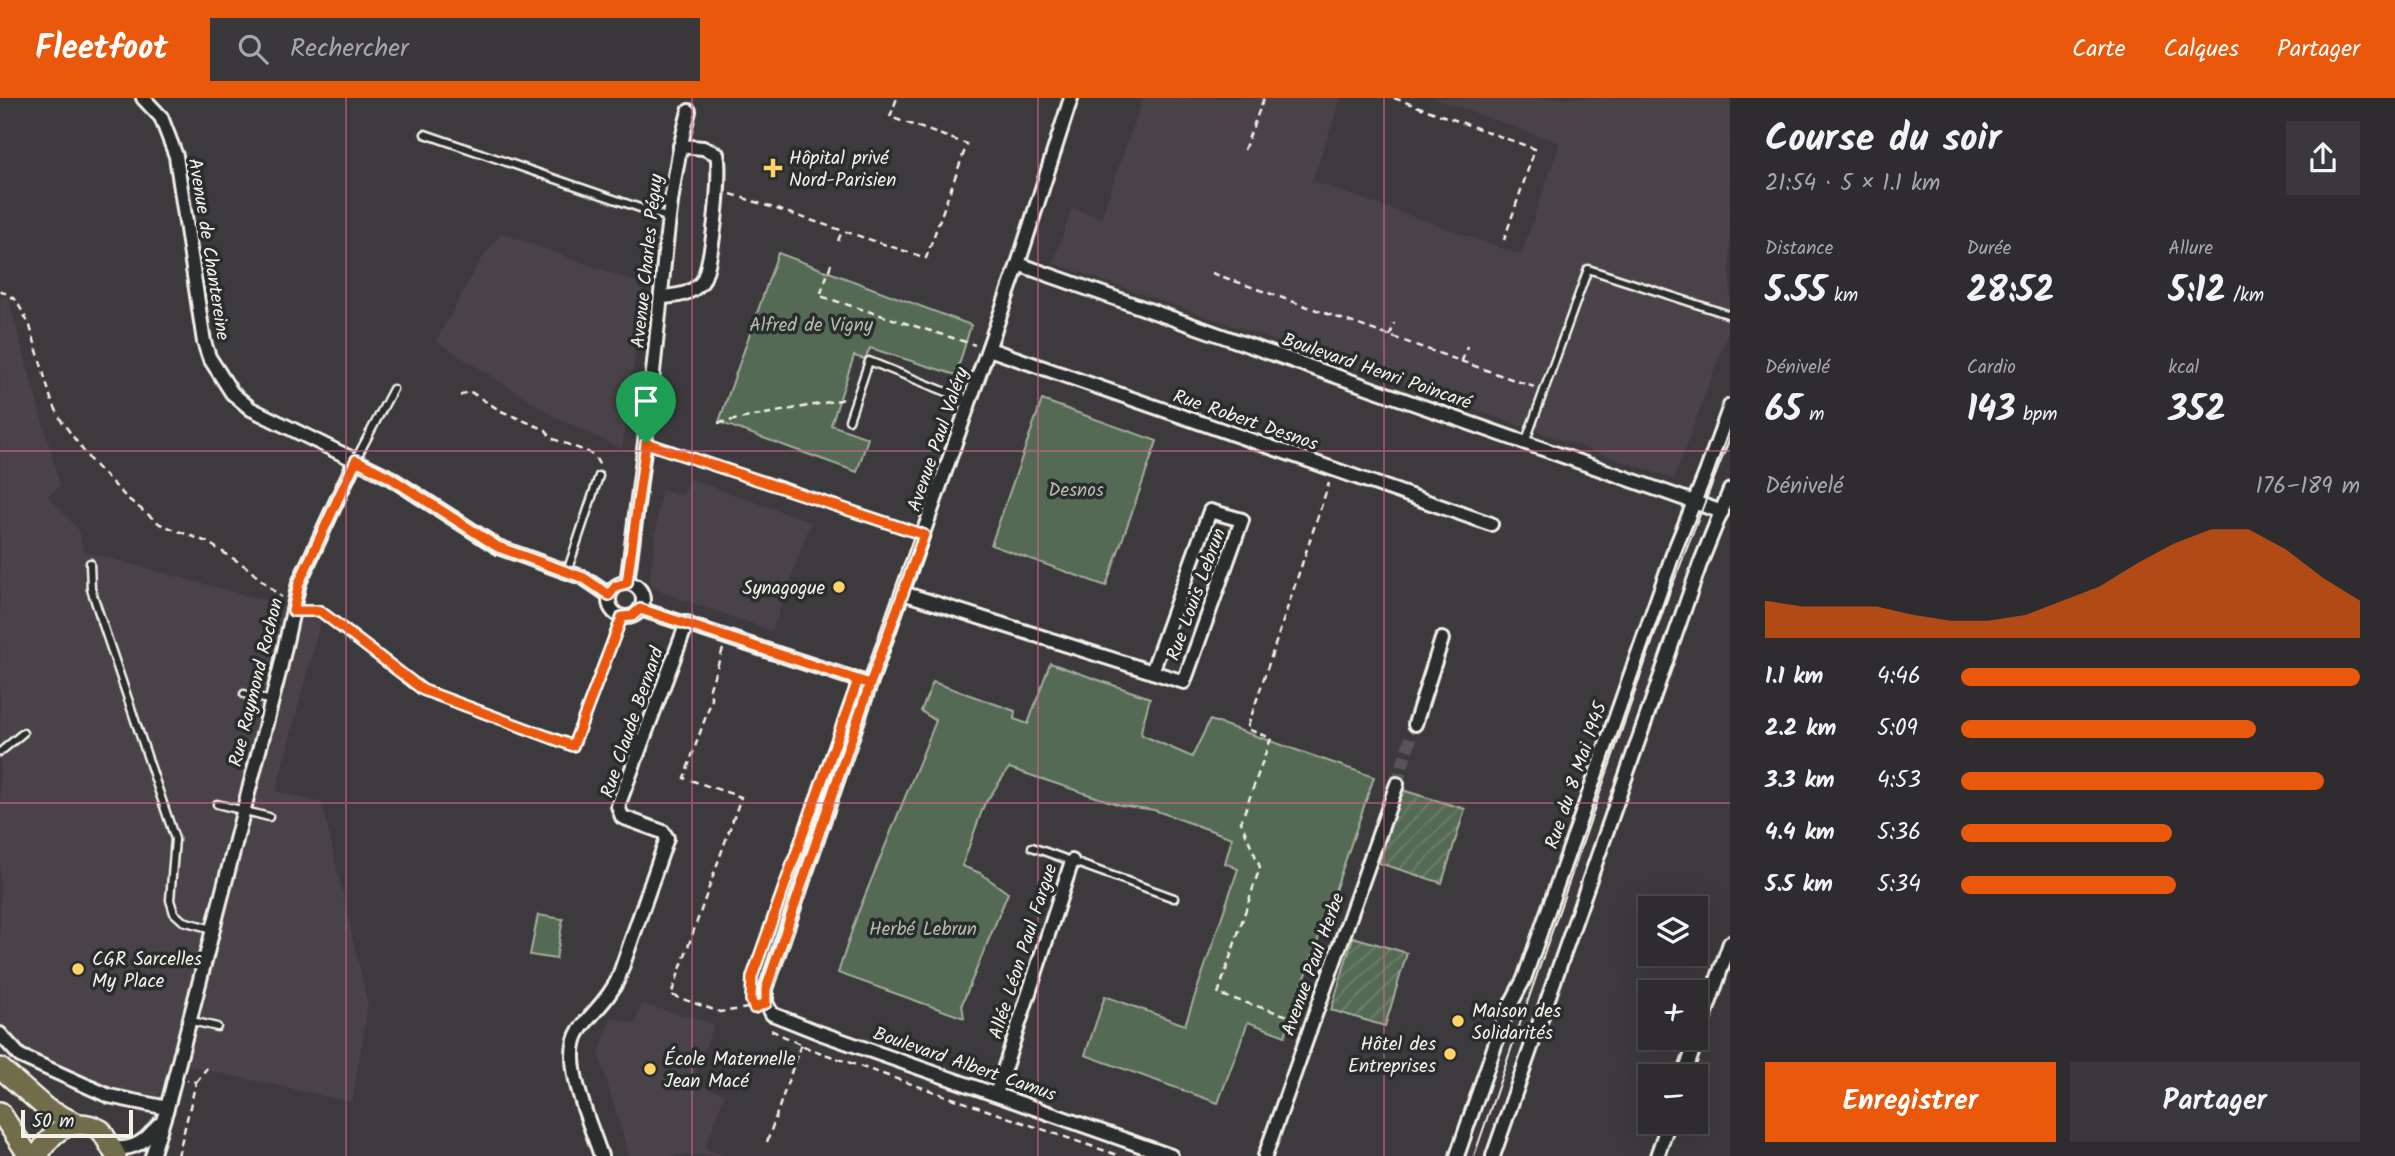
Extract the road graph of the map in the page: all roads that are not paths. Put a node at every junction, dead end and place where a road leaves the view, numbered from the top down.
1 (143, 98) edge
2 (1070, 98) edge
3 (689, 111) dead end
4 (425, 134) dead end
5 (680, 146) junction
6 (669, 218) junction
7 (1018, 264) junction
8 (661, 297) junction
9 (1730, 315) edge
10 (989, 349) junction
11 (393, 389) dead end
12 (970, 402) junction
13 (1730, 406) edge
14 (849, 420) dead end
15 (1525, 443) junction
16 (356, 460) junction
17 (599, 476) road end
18 (1730, 490) edge
19 (1693, 502) junction
20 (1722, 512) junction
21 (1491, 524) dead end
22 (90, 563) dead end
23 (567, 572) junction
24 (627, 583) junction
25 (903, 593) junction
26 (609, 595) junction
27 (640, 609) junction
28 (622, 617) junction
29 (687, 623) junction
30 (1442, 639) dead end
31 (1152, 671) junction
32 (870, 684) junction
33 (423, 690) road end
34 (244, 694) dead end
35 (272, 701) junction
36 (1415, 724) tunnel mouth
37 (23, 733) dead end
38 (0, 752) edge
39 (1397, 784) tunnel mouth
40 (217, 804) dead end
41 (243, 811) junction
42 (269, 817) dead end
43 (1032, 847) dead end
44 (1072, 861) junction
45 (1174, 898) dead end
46 (212, 929) junction
47 (1730, 943) edge
48 (760, 1005) joint
49 (188, 1020) junction
50 (217, 1027) dead end
51 (0, 1034) edge
52 (1688, 1064) edge
53 (0, 1068) edge
54 (996, 1094) junction
55 (0, 1112) edge
56 (165, 1114) junction
57 (76, 1123) junction
58 (1665, 1134) edge
59 (114, 1152) edge
60 (29, 1156) edge
61 (38, 1156) edge
62 (152, 1156) edge
63 (601, 1156) edge
64 (1171, 1156) edge
65 (1265, 1156) edge
66 (1457, 1156) edge
67 (1493, 1156) edge
68 (1657, 1156) edge

1 - 16 street, Avenue de Chantereine
2 - 7 street, Avenue Paul Valéry
3 - 5 street, Avenue Charles Péguy
4 - 6 lane
5 - 6 street, Avenue Charles Péguy
5 - 8 street
6 - 8 street, Avenue Charles Péguy
7 - 10 street, Avenue Paul Valéry
7 - 15 street, Boulevard Henri Poincaré
8 - 24 street, Avenue Charles Péguy
9 - 15 lane
10 - 12 street, Avenue Paul Valéry
10 - 21 street, Rue Robert Desnos
11 - 16 lane
12 - 14 lane
12 - 25 street, Avenue Paul Valéry
13 - 19 street, Rue du 8 Mai 1945
15 - 19 street, Boulevard Henri Poincaré
16 - 23 street
16 - 35 street, Rue Raymond Rochon
17 - 23 lane
18 - 20 street
19 - 20 street, Boulevard Henri Poincaré
19 - 66 street, Rue du 8 Mai 1945
20 - 67 street
22 - 46 lane
23 - 26 street
24 - 26 street
24 - 27 street
25 - 31 street, Rue Louis Lebrun
25 - 32 street, Avenue Paul Valéry
26 - 28 street
27 - 28 street
27 - 29 street
28 - 33 lane
29 - 32 street
29 - 63 street, Rue Claude Bernard
30 - 36 street
31 - 31 street, Rue Louis Lebrun
32 - 48 street, Avenue Paul Valéry
34 - 35 lane
35 - 41 street, Rue Raymond Rochon
37 - 38 lane
39 - 65 street, Avenue Paul Herbe
40 - 41 lane
41 - 42 lane
41 - 46 street, Rue Raymond Rochon
43 - 44 lane, Allée Léon Paul Fargue
44 - 45 lane, Allée Léon Paul Fargue
44 - 54 street, Allée Léon Paul Fargue
46 - 49 street, Rue Raymond Rochon
47 - 52 street
48 - 54 street, Boulevard Albert Camus
49 - 50 lane
49 - 56 street, Rue Raymond Rochon
51 - 56 street
53 - 57 main road
54 - 64 street, Boulevard Albert Camus
55 - 60 main road
56 - 59 street
56 - 62 street, Rue Raymond Rochon
57 - 59 main road
57 - 61 main road
58 - 68 street

